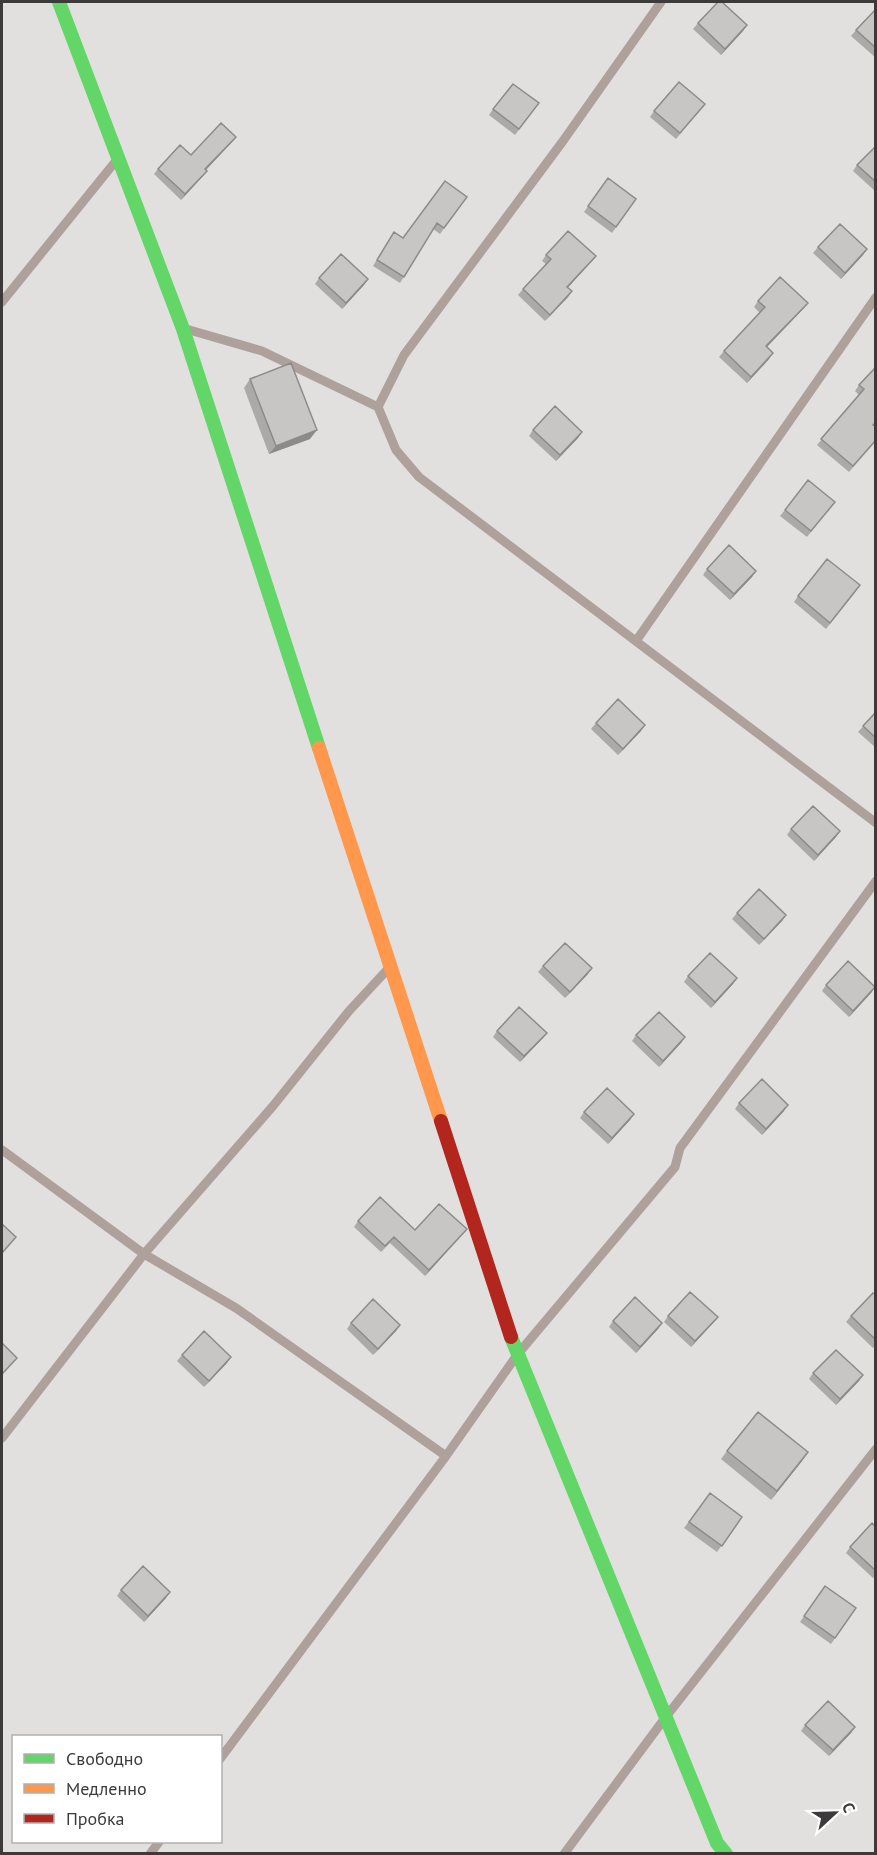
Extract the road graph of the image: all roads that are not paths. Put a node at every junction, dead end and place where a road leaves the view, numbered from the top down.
1 (59, 2) edge
2 (661, 2) edge
3 (118, 158) junction
4 (876, 297) edge
5 (2, 302) edge
6 (183, 329) junction
7 (378, 407) junction
8 (636, 641) junction
9 (876, 823) edge
10 (876, 881) edge
11 (391, 966) junction
12 (2, 1150) edge
13 (144, 1254) junction
14 (517, 1355) junction
15 (2, 1438) edge
16 (876, 1449) edge
17 (446, 1456) junction
18 (665, 1718) junction
19 (222, 1756) edge
20 (564, 1854) edge
21 (726, 1854) edge

1 - 3 street
2 - 7 lane
3 - 5 lane
3 - 6 street
4 - 8 lane
6 - 7 lane
6 - 11 street
7 - 8 lane
8 - 9 lane
10 - 14 lane
11 - 13 lane
11 - 14 street
12 - 13 lane
13 - 15 lane
13 - 17 lane
14 - 17 lane
14 - 18 street
16 - 18 lane
17 - 19 lane
18 - 20 lane
18 - 21 street

